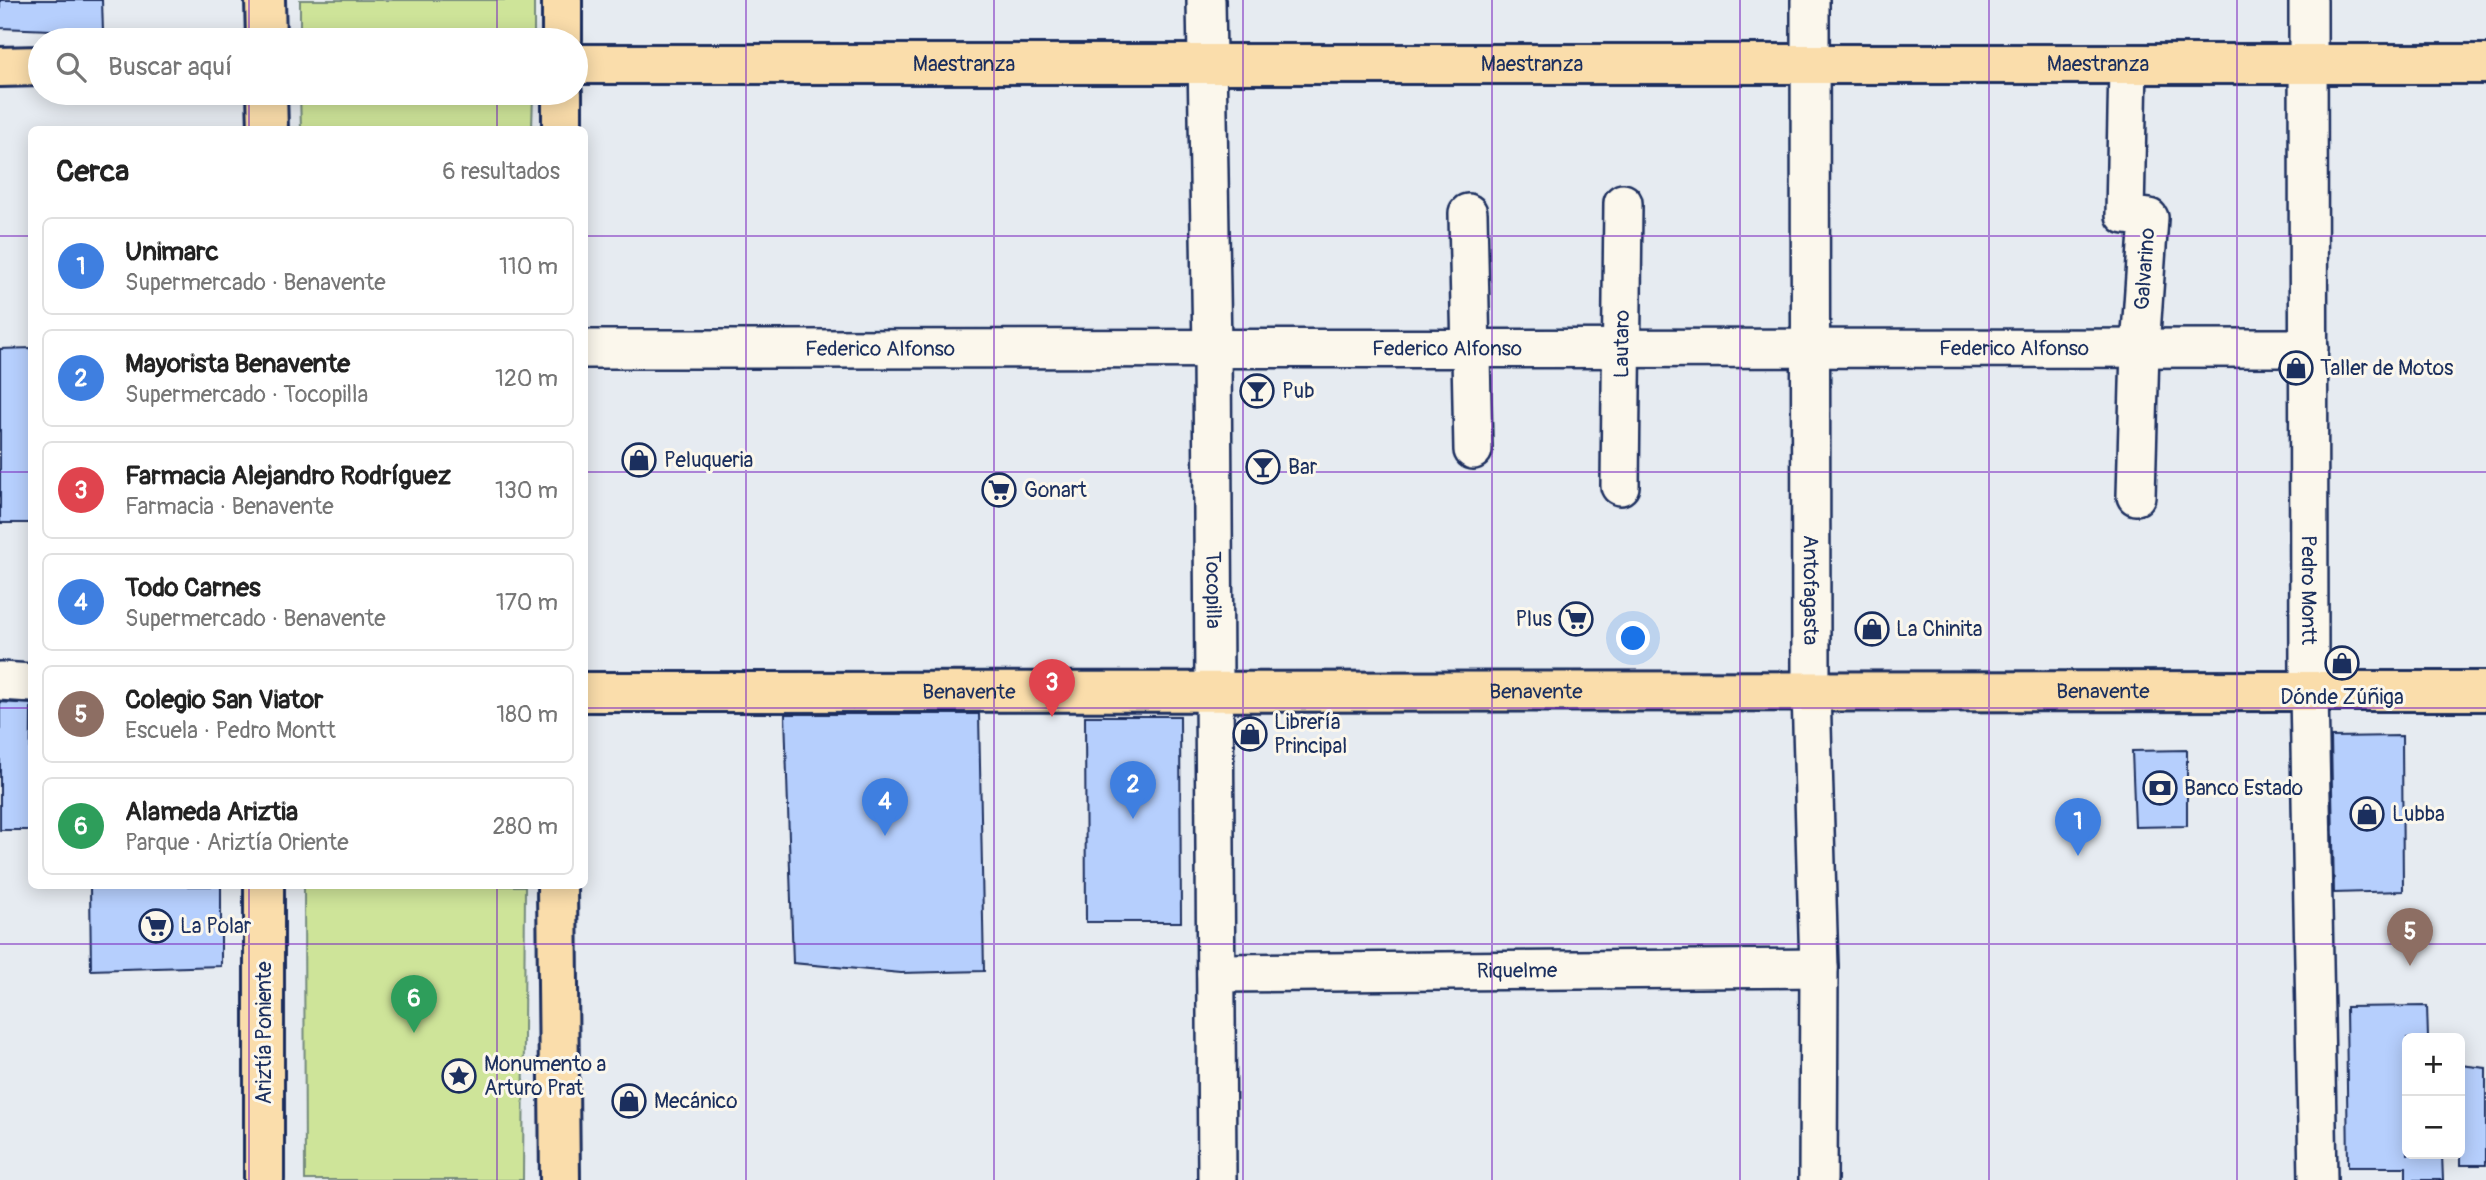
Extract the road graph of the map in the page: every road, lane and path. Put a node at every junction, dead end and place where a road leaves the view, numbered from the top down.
1 (265, 0) edge
2 (562, 0) edge
3 (1206, 0) edge
4 (1810, 0) edge
5 (2308, 0) edge
6 (266, 28) edge
7 (562, 28) edge
8 (588, 64) edge
9 (1207, 64) junction
10 (1811, 64) junction
11 (2127, 64) junction
12 (2309, 64) junction
13 (2486, 64) edge
14 (0, 66) edge
15 (28, 66) edge
16 (267, 105) edge
17 (562, 105) edge
18 (268, 126) edge
19 (562, 126) edge
20 (1623, 202) dead end
21 (1468, 213) dead end
22 (1471, 348) junction
23 (1810, 348) junction
24 (2140, 348) junction
25 (2309, 348) junction
26 (588, 349) edge
27 (1212, 349) junction
28 (1620, 349) junction
29 (1473, 450) dead end
30 (1620, 486) dead end
31 (2136, 496) dead end
32 (0, 681) edge
33 (28, 682) edge
34 (2309, 691) junction
35 (2486, 691) edge
36 (588, 692) edge
37 (1214, 692) junction
38 (1811, 692) junction
39 (264, 889) edge
40 (557, 889) edge
41 (1819, 968) junction
42 (1216, 973) junction
43 (264, 1180) edge
44 (560, 1180) edge
45 (1217, 1180) edge
46 (1818, 1180) edge
47 (2318, 1180) edge

1 - 6 main road
2 - 7 main road
3 - 9 street, Tocopilla
4 - 10 street, Antofagasta
5 - 12 street, Pedro Montt
8 - 9 main road, Maestranza
9 - 10 main road, Maestranza
9 - 27 street, Tocopilla
10 - 11 main road, Maestranza
10 - 23 street, Antofagasta
11 - 12 main road, Maestranza
11 - 24 street, Galvarino
12 - 13 main road, Maestranza
12 - 25 street, Pedro Montt
14 - 15 main road
16 - 18 main road
17 - 19 main road
20 - 28 street, Lautaro
21 - 22 street
22 - 27 street, Federico Alfonso
22 - 28 street, Federico Alfonso
22 - 29 street
23 - 24 street, Federico Alfonso
23 - 28 street, Federico Alfonso
23 - 38 street, Antofagasta
24 - 25 street, Federico Alfonso
24 - 31 street, Galvarino
25 - 34 street, Pedro Montt
26 - 27 street, Federico Alfonso
27 - 37 street, Tocopilla
28 - 30 street, Lautaro
32 - 33 street
34 - 35 main road, Benavente
34 - 38 main road, Benavente
34 - 47 street, Pedro Montt
36 - 37 main road, Benavente
37 - 38 main road, Benavente
37 - 42 street, Tocopilla
38 - 41 street, Antofagasta
39 - 43 main road, Ariztía Poniente
40 - 44 main road
41 - 42 street, Riquelme
41 - 46 street, Antofagasta
42 - 45 street, Tocopilla

